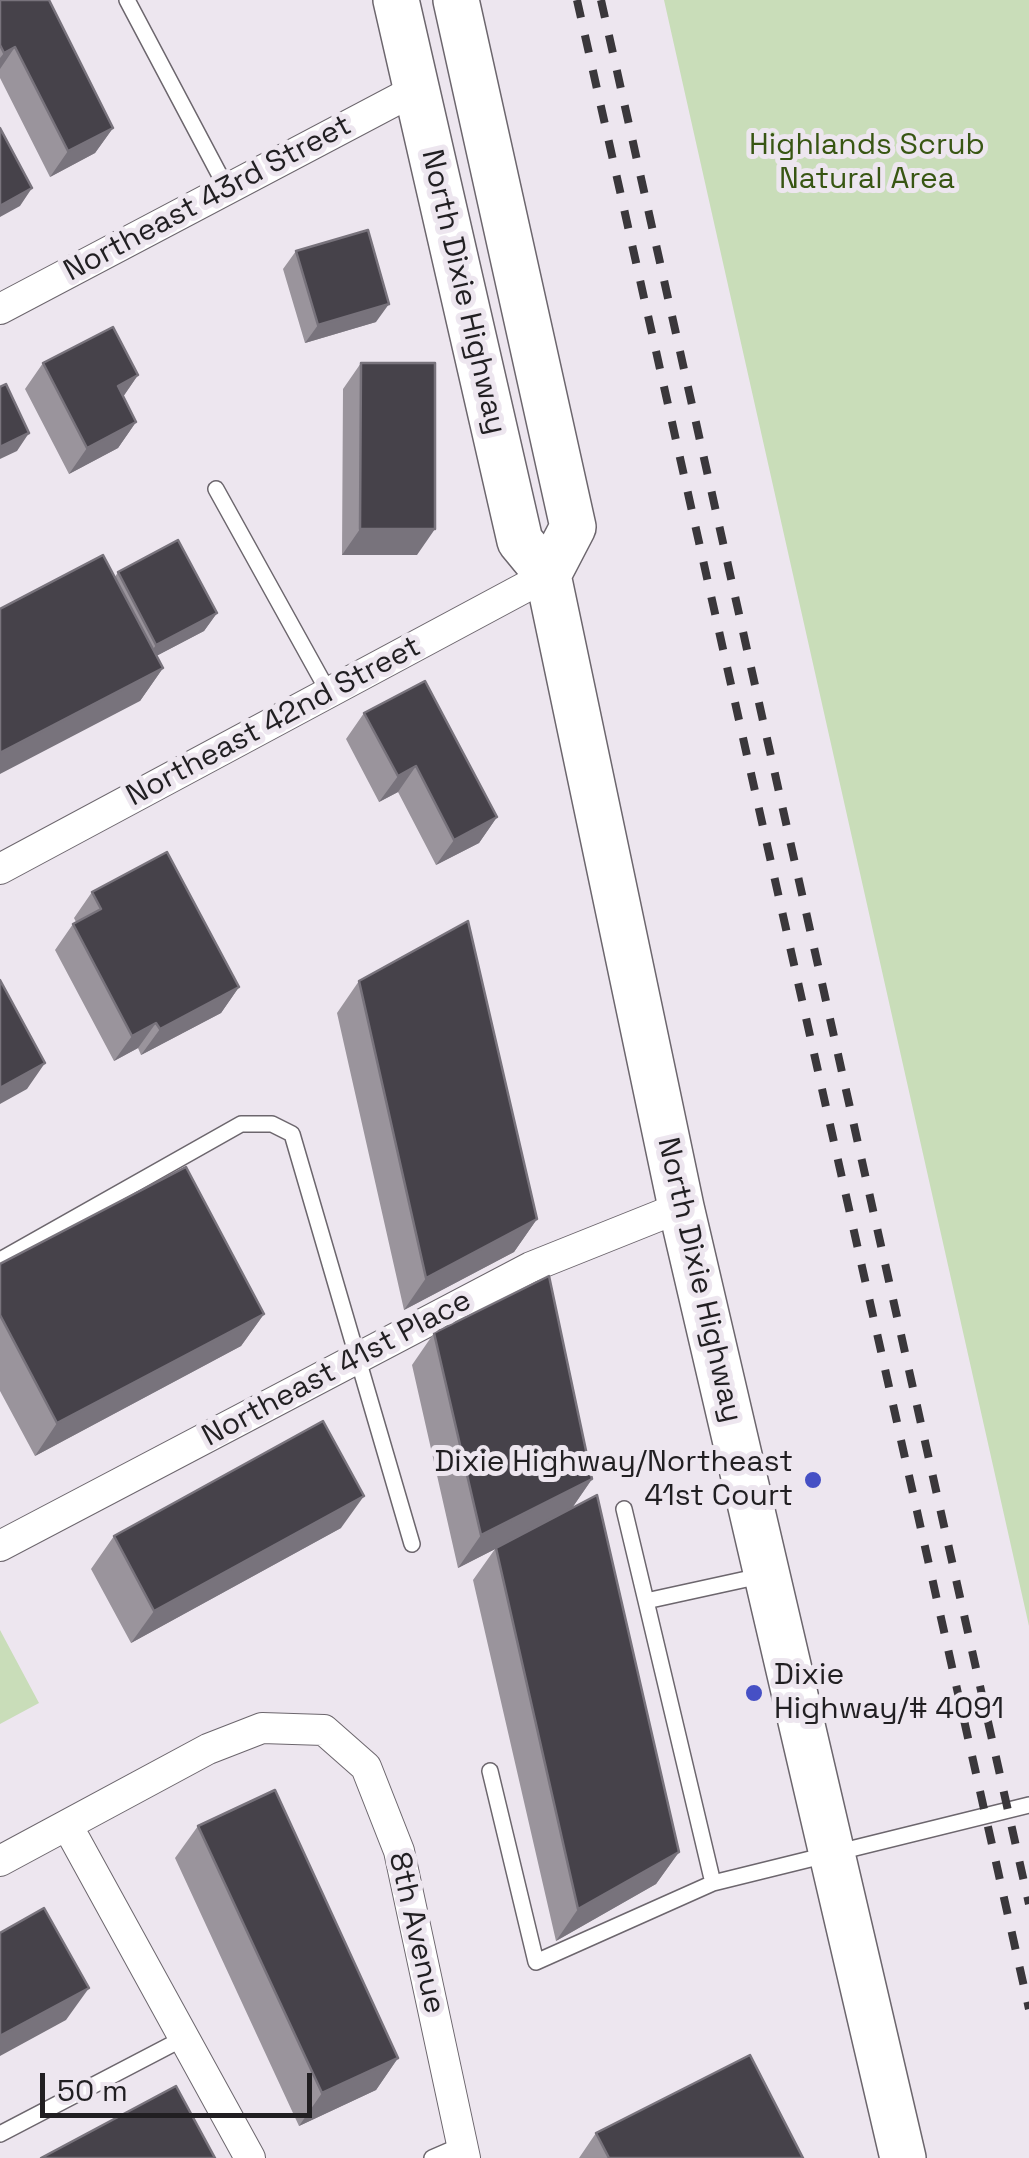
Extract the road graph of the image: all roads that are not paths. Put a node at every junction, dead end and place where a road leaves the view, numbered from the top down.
1 (126, 0) edge
2 (396, 0) edge
3 (456, 0) edge
4 (417, 89) junction
5 (227, 189) junction
6 (0, 310) edge
7 (216, 488) dead end
8 (548, 575) junction
9 (329, 693) junction
10 (0, 869) edge
11 (681, 1207) junction
12 (0, 1260) edge
13 (360, 1357) junction
14 (624, 1509) dead end
15 (412, 1544) dead end
16 (0, 1546) edge
17 (767, 1575) junction
18 (646, 1600) junction
19 (490, 1771) dead end
20 (1029, 1804) edge
21 (67, 1825) junction
22 (832, 1851) junction
23 (0, 1860) edge
24 (712, 1883) junction
25 (184, 2038) junction
26 (0, 2134) edge
27 (464, 2151) edge
28 (250, 2158) edge
29 (432, 2158) edge
30 (903, 2158) edge

1 - 5 lane
2 - 4 main road, North Dixie Highway
3 - 8 main road, North Dixie Highway
4 - 5 street, Northeast 43rd Street
4 - 8 main road, North Dixie Highway
5 - 6 street, Northeast 43rd Street
7 - 9 lane
8 - 9 street, Northeast 42nd Street
8 - 11 main road, North Dixie Highway
9 - 10 street, Northeast 42nd Street
11 - 13 street, Northeast 41st Place
11 - 17 main road, North Dixie Highway
12 - 13 lane
13 - 15 lane
13 - 16 street, Northeast 41st Place
14 - 18 lane
17 - 18 lane
17 - 22 main road, North Dixie Highway
18 - 24 lane
19 - 24 lane
20 - 22 lane
21 - 23 street
21 - 25 street
21 - 27 street, 8th Avenue
22 - 24 lane
22 - 30 main road, North Dixie Highway
25 - 26 lane
25 - 28 street
27 - 29 lane

